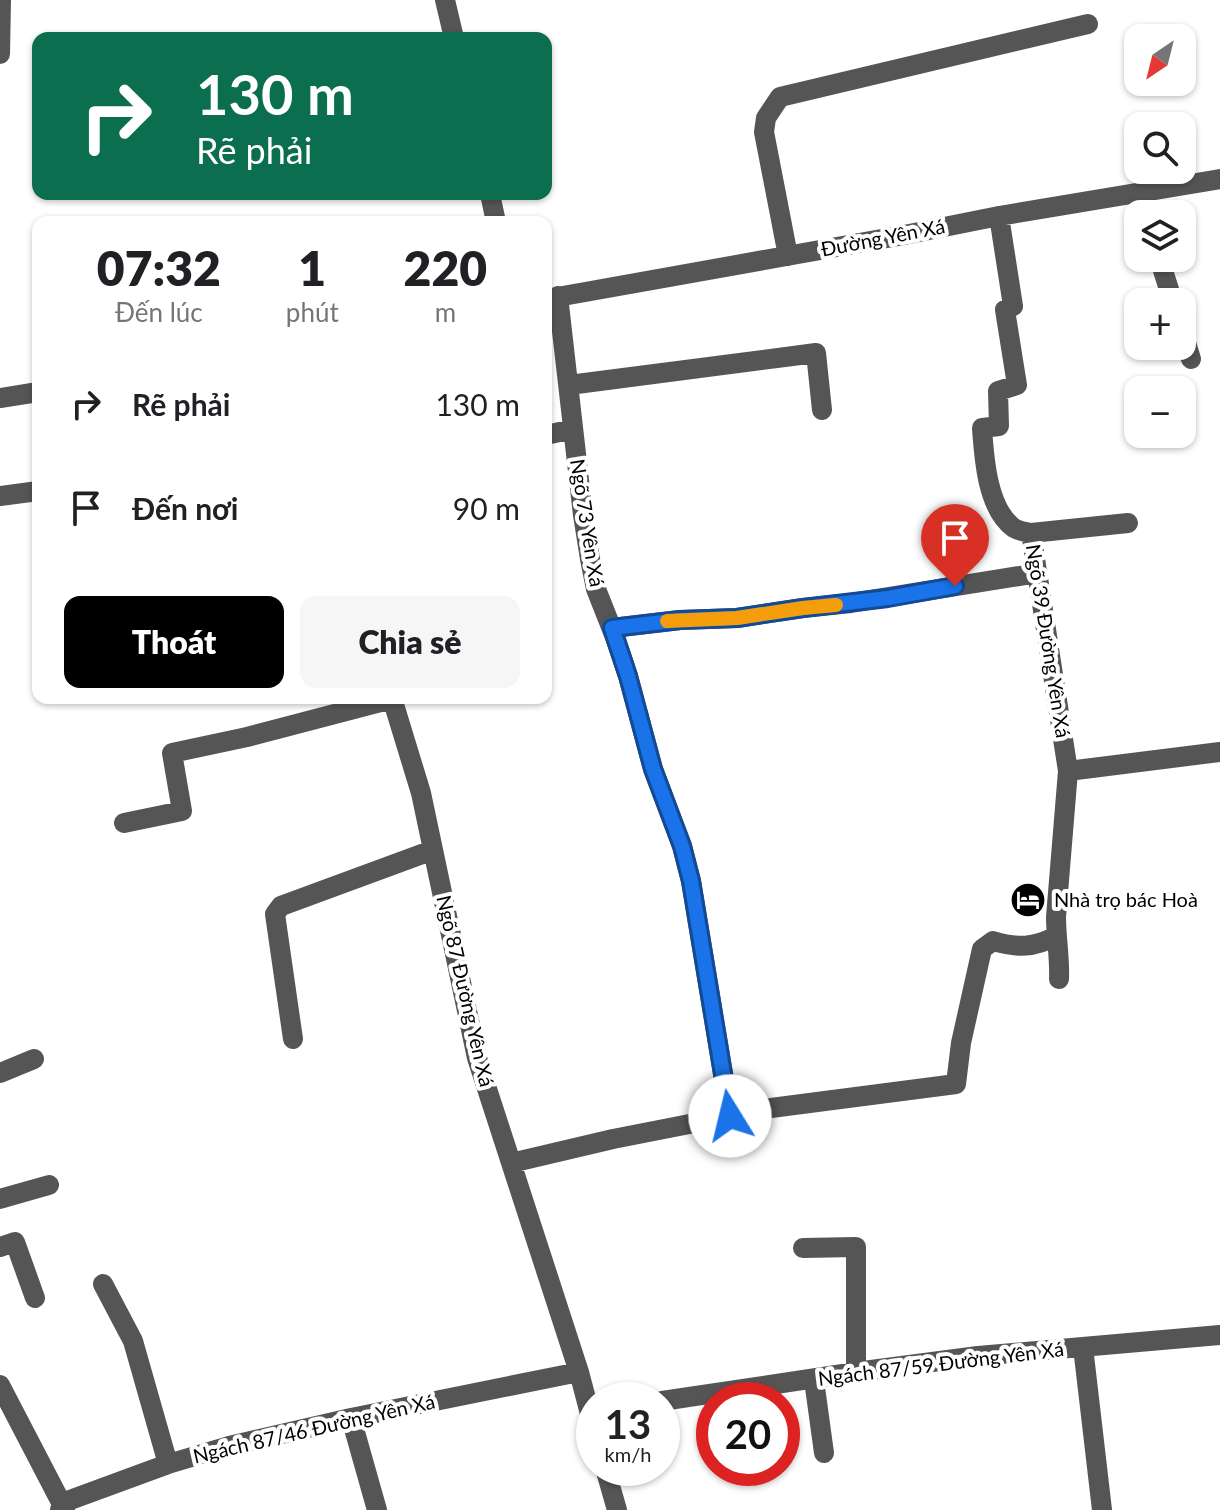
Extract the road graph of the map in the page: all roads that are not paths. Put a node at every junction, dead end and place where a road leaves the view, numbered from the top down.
1 (1, 0) edge
2 (445, 0) edge
3 (1088, 24) dead end
4 (453, 32) edge
5 (0, 54) edge
6 (1220, 179) edge
7 (1139, 193) junction
8 (1141, 200) edge
9 (999, 216) junction
10 (788, 256) junction
11 (552, 297) edge
12 (569, 385) junction
13 (32, 393) edge
14 (0, 398) edge
15 (822, 410) dead end
16 (573, 429) junction
17 (552, 434) edge
18 (32, 492) edge
19 (0, 496) edge
20 (1128, 523) dead end
21 (1031, 533) junction
22 (1038, 573) junction
23 (612, 628) junction
24 (370, 704) edge
25 (394, 704) edge
26 (1220, 752) edge
27 (1068, 771) junction
28 (124, 823) dead end
29 (433, 850) junction
30 (1056, 936) junction
31 (1059, 979) dead end
32 (293, 1039) dead end
33 (34, 1059) dead end
34 (0, 1073) edge
35 (730, 1116) junction
36 (511, 1163) junction
37 (49, 1185) dead end
38 (0, 1199) edge
39 (0, 1247) edge
40 (803, 1248) dead end
41 (103, 1284) dead end
42 (35, 1298) dead end
43 (1220, 1335) edge
44 (1083, 1347) junction
45 (579, 1372) junction
46 (856, 1372) junction
47 (814, 1380) junction
48 (582, 1382) edge
49 (0, 1385) edge
50 (680, 1399) edge
51 (351, 1418) junction
52 (824, 1453) dead end
53 (168, 1464) junction
54 (610, 1486) edge
55 (62, 1508) edge
56 (377, 1510) edge
57 (617, 1510) edge
58 (1102, 1510) edge

1 - 5 street
2 - 4 street
3 - 10 street
6 - 7 street, Đường Yên Xá
7 - 8 street
7 - 9 street, Đường Yên Xá
9 - 10 street, Đường Yên Xá
9 - 21 street, Ngõ 39 Đường Yên Xá
10 - 11 street, Đường Yên Xá
11 - 12 street, Ngõ 73 Yên Xá
12 - 15 street
12 - 16 street, Ngõ 73 Yên Xá
13 - 14 street
16 - 17 street
16 - 23 street, Ngõ 73 Yên Xá
18 - 19 street
20 - 21 street
21 - 22 street, Ngõ 39 Đường Yên Xá
22 - 23 street
22 - 27 street, Ngõ 39 Đường Yên Xá
23 - 35 street, Ngõ 73 Yên Xá
24 - 28 street
25 - 29 street, Ngõ 87 Đường Yên Xá
26 - 27 street
27 - 30 street, Ngõ 39 Đường Yên Xá
29 - 32 street
29 - 36 street, Ngõ 87 Đường Yên Xá
30 - 31 street, Ngõ 39 Đường Yên Xá
30 - 35 street
33 - 34 street
35 - 36 street
36 - 45 street, Ngõ 87 Đường Yên Xá
37 - 38 street
39 - 42 street
40 - 46 street
41 - 53 street
43 - 44 street, Ngách 87/59 Đường Yên Xá
44 - 46 street, Ngách 87/59 Đường Yên Xá
44 - 58 street
45 - 48 street, Ngõ 87 Đường Yên Xá
45 - 51 street, Ngách 87/46 Đường Yên Xá
46 - 47 street, Ngách 87/59 Đường Yên Xá
47 - 50 street, Ngách 87/59 Đường Yên Xá
47 - 52 street
49 - 55 street
51 - 53 street, Ngách 87/46 Đường Yên Xá
51 - 56 street
53 - 55 street, Ngách 87/46 Đường Yên Xá
54 - 57 street

